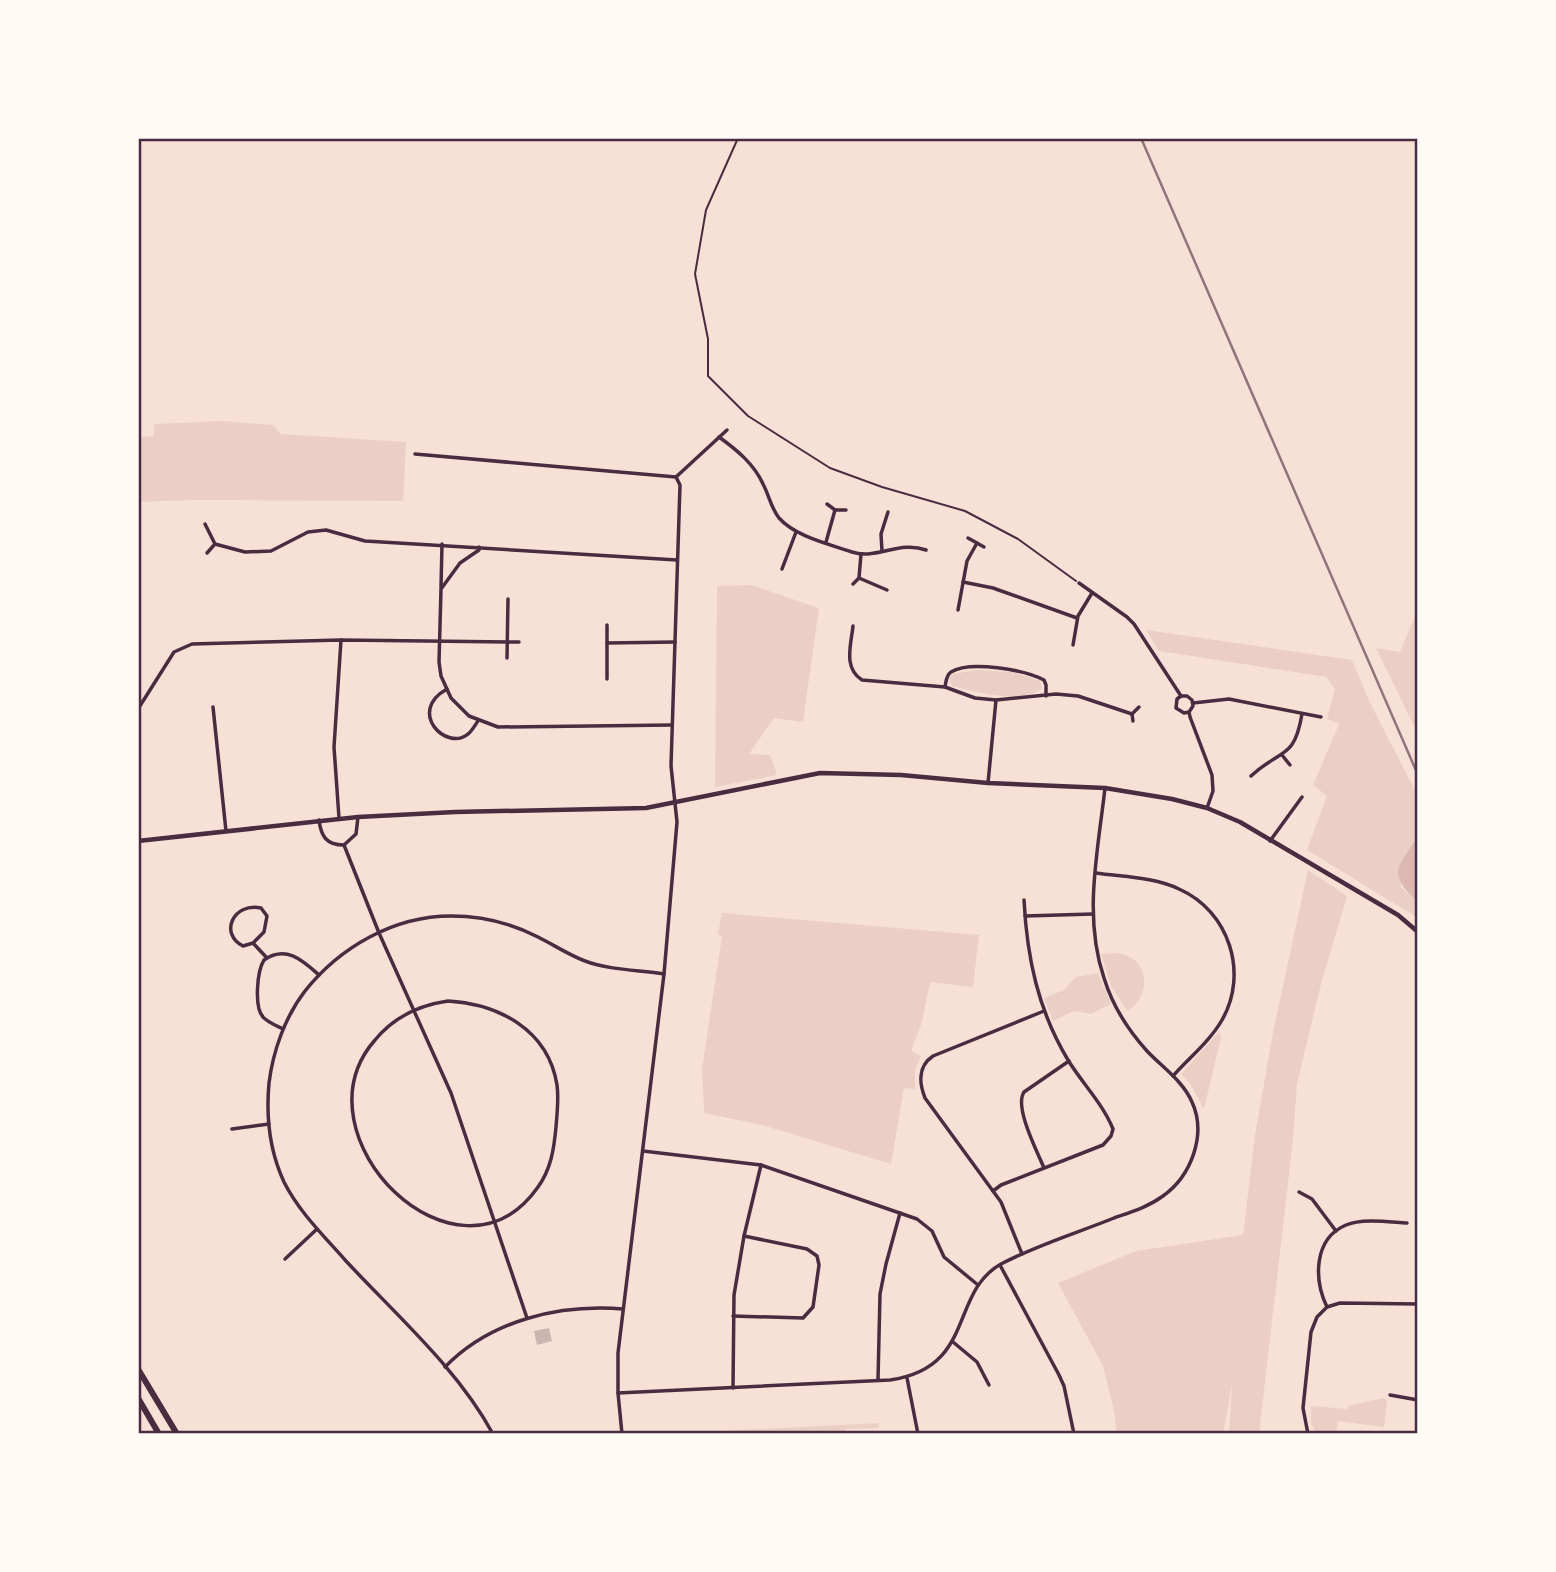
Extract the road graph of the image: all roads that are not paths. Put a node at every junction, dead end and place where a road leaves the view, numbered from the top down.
1 (727, 430) dead end
2 (719, 437) junction
3 (415, 454) dead end
4 (676, 477) junction
5 (827, 503) dead end
6 (835, 510) junction
7 (846, 510) dead end
8 (888, 512) dead end
9 (205, 524) dead end
10 (797, 532) junction
11 (968, 538) dead end
12 (825, 542) junction
13 (977, 543) junction
14 (215, 544) junction
15 (442, 544) junction
16 (480, 546) junction
17 (984, 547) dead end
18 (926, 550) dead end
19 (882, 551) junction
20 (207, 552) dead end
21 (861, 554) junction
22 (677, 560) junction
23 (782, 569) dead end
24 (859, 578) junction
25 (963, 582) junction
26 (1079, 583) road end
27 (853, 584) dead end
28 (441, 589) junction
29 (887, 590) dead end
30 (1092, 593) junction
31 (508, 599) dead end
32 (958, 610) dead end
33 (1077, 618) junction
34 (607, 625) dead end
35 (853, 626) dead end
36 (341, 640) junction
37 (439, 642) junction
38 (507, 642) junction
39 (519, 642) dead end
40 (676, 642) junction
41 (607, 643) junction
42 (1073, 645) dead end
43 (507, 657) dead end
44 (607, 679) dead end
45 (945, 687) junction
46 (447, 689) junction
47 (1046, 696) junction
48 (1181, 696) junction
49 (996, 700) junction
50 (1194, 703) junction
51 (213, 707) dead end
52 (1139, 707) dead end
53 (138, 709) edge
54 (1189, 712) junction
55 (1132, 714) junction
56 (1301, 714) junction
57 (1321, 717) dead end
58 (478, 721) junction
59 (1133, 721) dead end
60 (673, 725) junction
61 (1282, 755) junction
62 (1290, 765) dead end
63 (1251, 776) dead end
64 (988, 783) junction
65 (1105, 789) junction
66 (1302, 797) dead end
67 (676, 804) junction
68 (1207, 808) junction
69 (358, 817) junction
70 (339, 818) junction
71 (319, 820) junction
72 (226, 831) junction
73 (138, 841) edge
74 (1270, 841) junction
75 (344, 845) junction
76 (1096, 873) junction
77 (1024, 900) dead end
78 (1093, 914) junction
79 (1025, 916) junction
80 (1418, 932) edge
81 (379, 933) junction
82 (254, 943) junction
83 (267, 958) junction
84 (663, 974) junction
85 (319, 975) junction
86 (414, 1010) junction
87 (1044, 1011) junction
88 (283, 1029) junction
89 (1069, 1061) junction
90 (1173, 1076) junction
91 (269, 1124) junction
92 (232, 1129) dead end
93 (642, 1151) junction
94 (761, 1166) junction
95 (1044, 1168) junction
96 (992, 1191) junction
97 (1299, 1192) dead end
98 (900, 1212) junction
99 (494, 1221) junction
100 (1407, 1223) dead end
101 (317, 1229) junction
102 (1336, 1231) junction
103 (744, 1236) junction
104 (1022, 1254) junction
105 (285, 1259) dead end
106 (1000, 1265) junction
107 (978, 1285) junction
108 (1418, 1304) edge
109 (1327, 1307) junction
110 (623, 1309) junction
111 (733, 1316) junction
112 (527, 1318) junction
113 (953, 1341) junction
114 (445, 1367) junction
115 (138, 1369) edge
116 (906, 1378) junction
117 (878, 1380) junction
118 (989, 1385) dead end
119 (733, 1388) junction
120 (618, 1393) junction
121 (1390, 1395) dead end
122 (138, 1398) edge
123 (1418, 1400) edge
124 (159, 1434) edge
125 (177, 1434) edge
126 (493, 1434) edge
127 (622, 1434) edge
128 (918, 1434) edge
129 (1074, 1434) edge
130 (1308, 1434) edge

1 - 2 street
2 - 4 street
2 - 10 street
3 - 4 street
4 - 22 street
5 - 6 street
6 - 7 street
6 - 12 street
8 - 19 street
9 - 14 street
10 - 12 street
10 - 23 street
11 - 13 street
12 - 21 street
13 - 17 street
13 - 25 street
14 - 15 street
14 - 20 street
15 - 16 street
15 - 28 street
16 - 22 street
16 - 28 street
18 - 19 street
19 - 21 street
21 - 24 street
22 - 40 street
24 - 27 street
24 - 29 street
25 - 32 street
25 - 33 street
26 - 30 street
28 - 37 street
30 - 33 street
30 - 48 street
31 - 38 street
33 - 42 street
34 - 41 street
35 - 45 street
36 - 37 street
36 - 53 street
36 - 70 street
37 - 38 street
37 - 46 street
38 - 39 street
38 - 43 street
40 - 41 street
40 - 60 street
41 - 44 street
45 - 47 street
45 - 49 street
46 - 58 street
46 - 58 street
47 - 49 street
47 - 55 street
48 - 50 street
48 - 54 street
49 - 64 street
50 - 54 street
50 - 56 street
51 - 72 street
52 - 55 street
54 - 68 street
55 - 59 street
56 - 57 street
56 - 61 street
58 - 60 street
60 - 67 street
61 - 62 street
61 - 63 street
64 - 65 street
64 - 67 street
65 - 68 street
65 - 76 street
66 - 74 street
67 - 69 street
67 - 84 street
68 - 74 street
69 - 70 street
69 - 75 street
70 - 71 street
71 - 72 street
71 - 75 street
72 - 73 street
74 - 80 street
75 - 81 street
76 - 78 street
76 - 90 street
77 - 79 street
78 - 79 street
78 - 90 street
79 - 87 street
81 - 84 street
81 - 85 street
81 - 86 street
82 - 82 street
82 - 83 street
83 - 85 street
83 - 88 street
84 - 93 street
85 - 88 street
86 - 99 street
86 - 99 street
86 - 99 street
87 - 89 street
87 - 96 street
88 - 91 street
89 - 95 street
89 - 95 street
90 - 104 street
91 - 92 street
91 - 101 street
93 - 94 street
93 - 110 street
94 - 98 street
94 - 103 street
95 - 96 street
96 - 104 street
97 - 102 street
98 - 107 street
98 - 117 street
99 - 112 street
100 - 102 street
101 - 105 street
101 - 114 street
102 - 109 street
103 - 111 street
103 - 111 street
104 - 106 street
106 - 107 street
106 - 129 street
107 - 113 street
108 - 109 street
109 - 130 street
110 - 112 street
110 - 120 street
111 - 119 street
112 - 114 street
113 - 116 street
113 - 118 street
114 - 126 street
115 - 125 highway
116 - 117 street
116 - 128 street
117 - 119 street
119 - 120 street
120 - 127 street
121 - 123 street
122 - 124 highway

